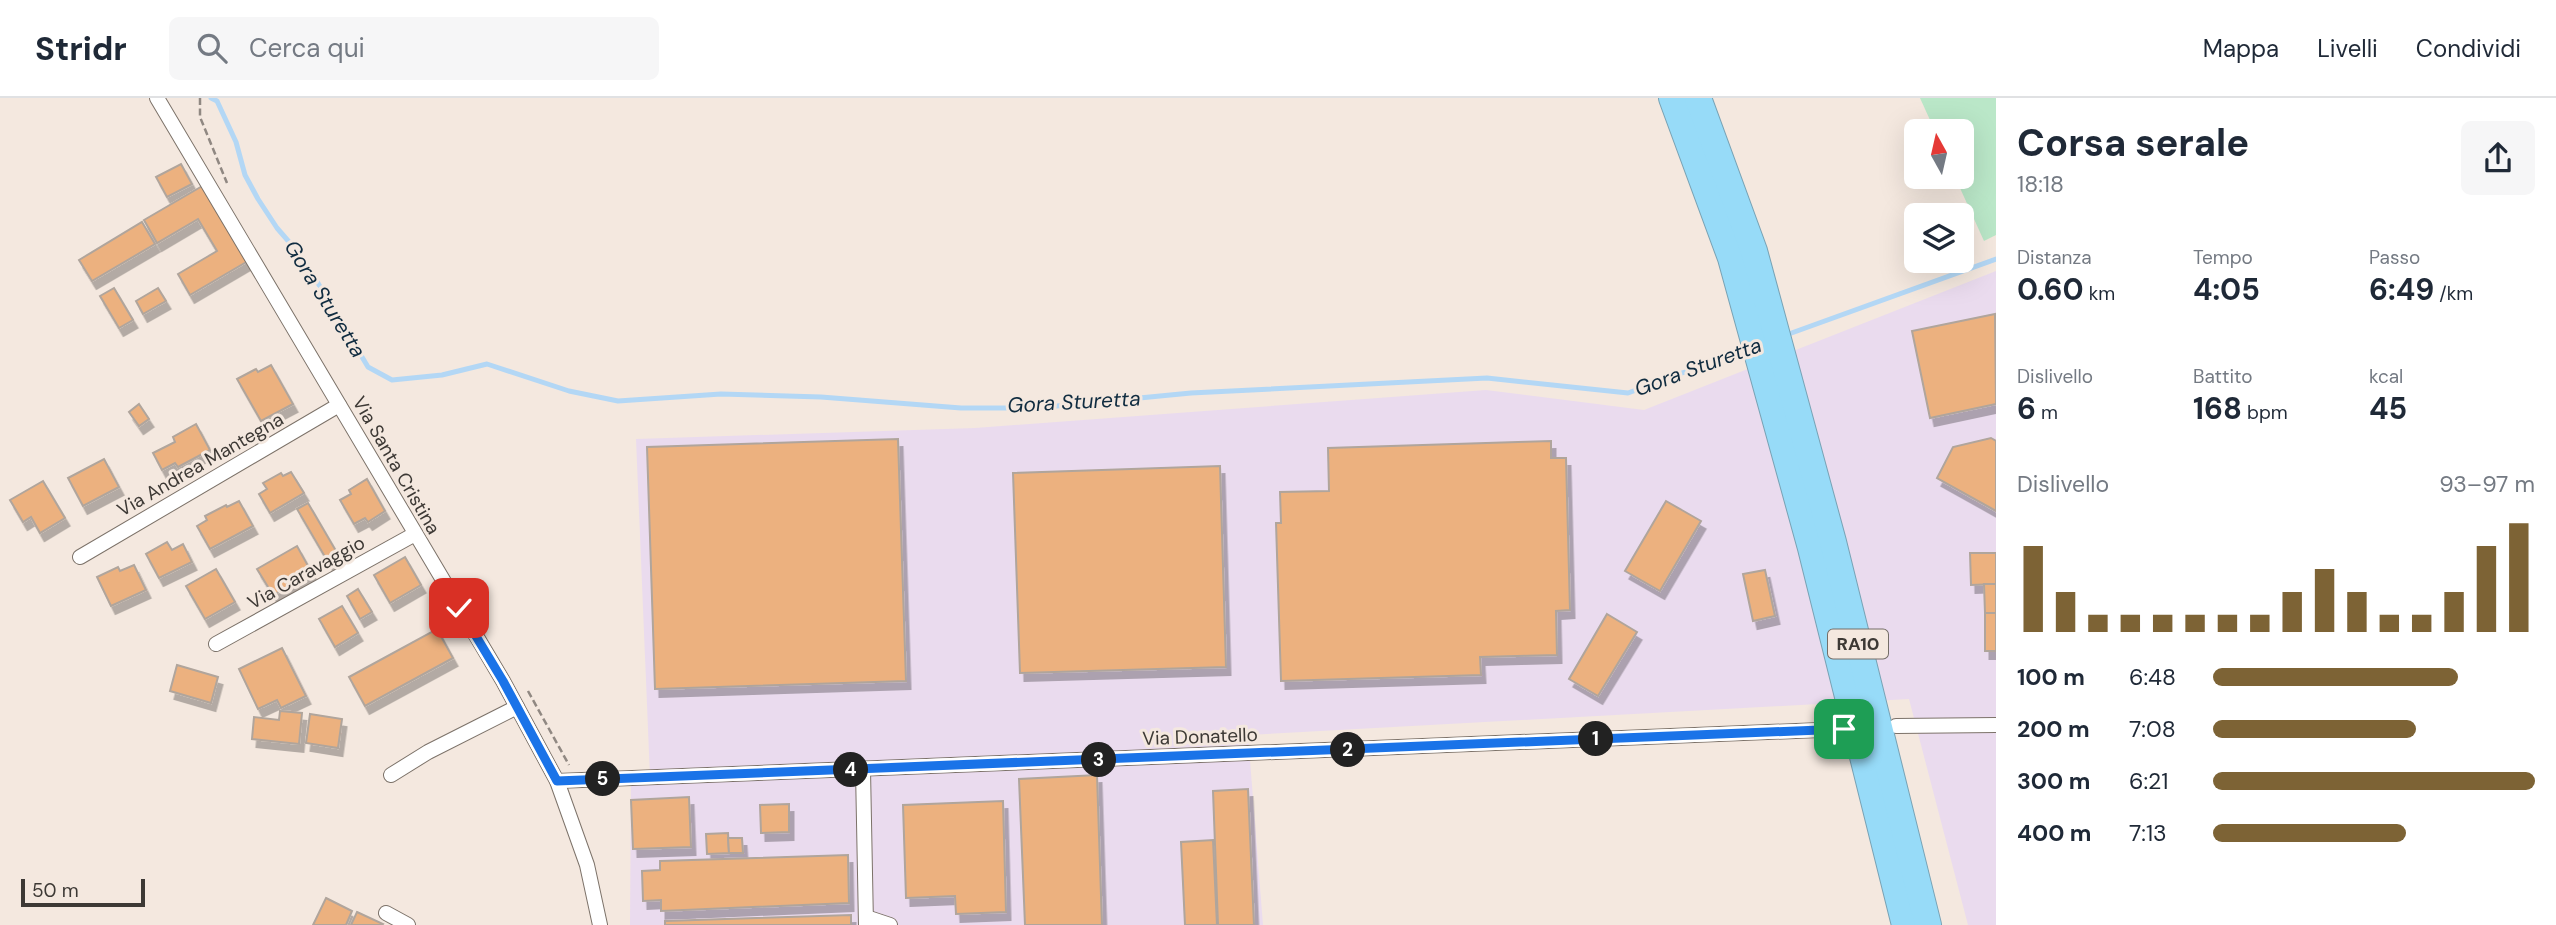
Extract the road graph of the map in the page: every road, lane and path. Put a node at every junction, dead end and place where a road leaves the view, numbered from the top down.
1 (158, 98) edge
2 (1672, 98) edge
3 (1698, 98) edge
4 (1764, 334) junction
5 (1773, 368) junction
6 (339, 405) junction
7 (415, 534) junction
8 (80, 557) dead end
9 (216, 644) dead end
10 (517, 707) junction
11 (1996, 725) edge
12 (1896, 726) dead end
13 (1844, 729) dead end
14 (863, 770) junction
15 (391, 775) dead end
16 (557, 781) junction
17 (386, 913) dead end
18 (866, 921) edge
19 (408, 925) edge
20 (600, 925) edge
21 (890, 925) edge
22 (1905, 925) edge
23 (1928, 925) edge

1 - 6 street, Via Santa Cristina
2 - 4 highway, RA10
3 - 4 highway, RA10
4 - 5 highway, RA10
5 - 22 highway, RA10
5 - 23 highway, RA10
6 - 7 street, Via Santa Cristina
6 - 8 street, Via Andrea Mantegna
7 - 9 street, Via Caravaggio
7 - 10 street, Via Santa Cristina
10 - 15 street
10 - 16 street, Via Santa Cristina
11 - 12 street
13 - 14 street, Via Donatello
14 - 16 street, Via Donatello
14 - 18 street
16 - 20 street, Via Santa Cristina
17 - 19 street
18 - 21 street

